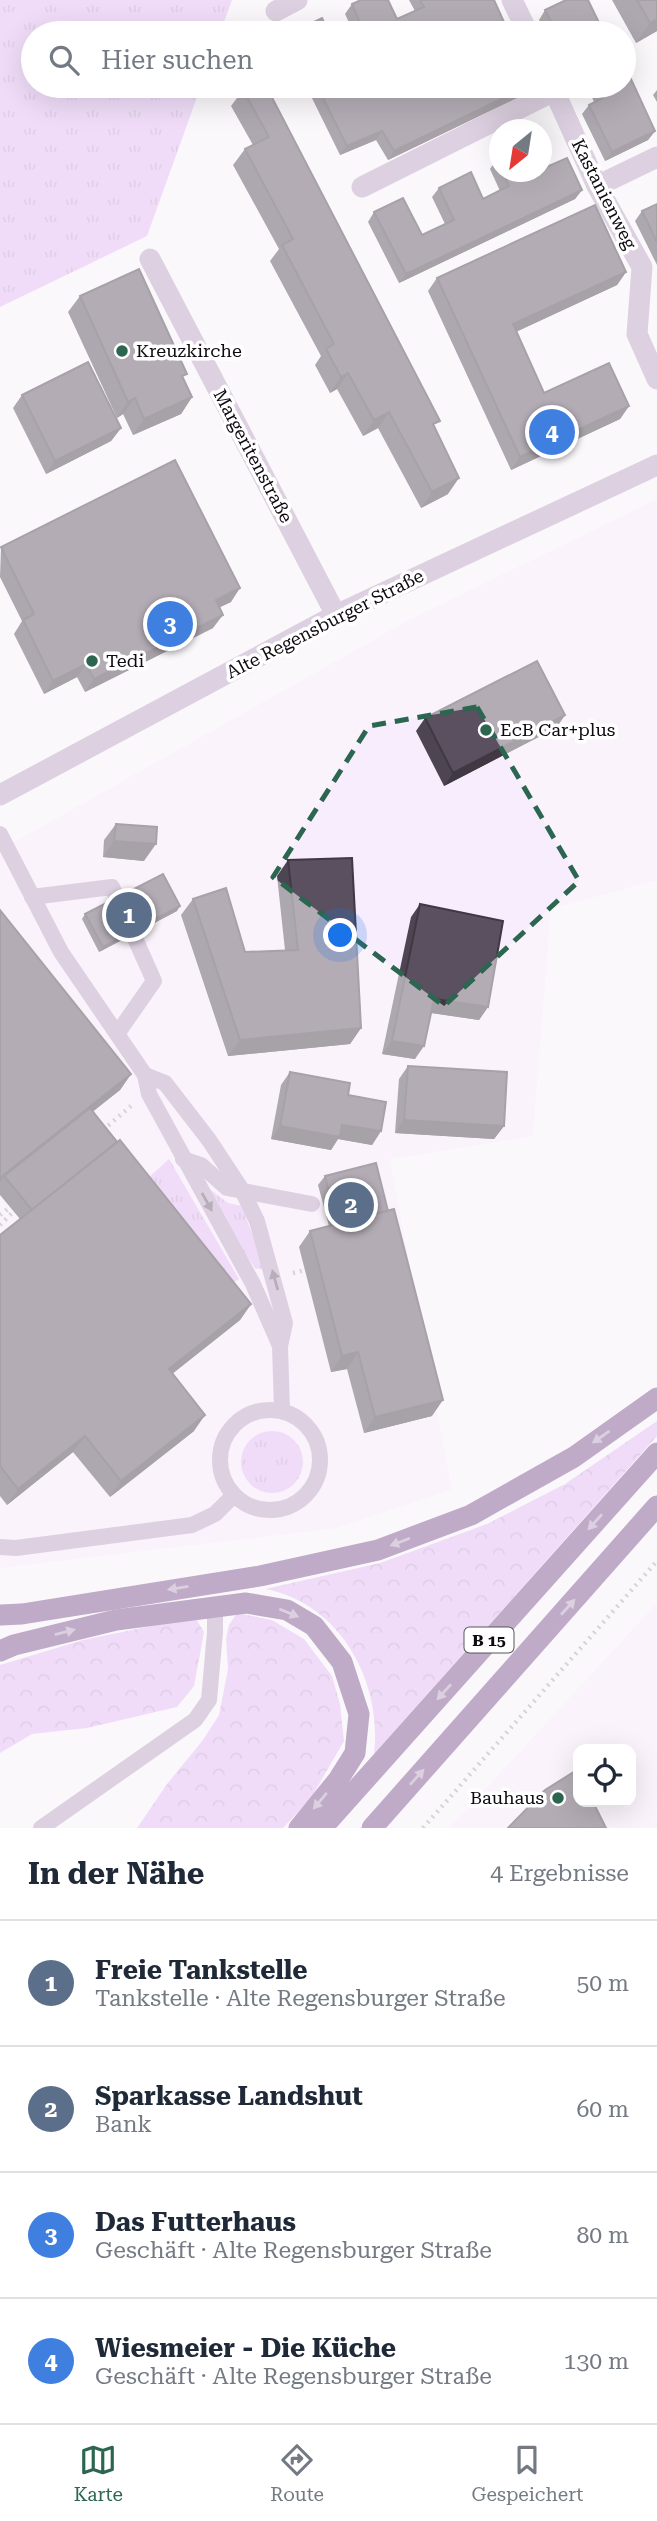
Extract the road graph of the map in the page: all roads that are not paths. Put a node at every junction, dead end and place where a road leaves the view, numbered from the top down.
1 (297, 0) edge
2 (512, 0) edge
3 (276, 11) dead end
4 (522, 21) edge
5 (534, 98) edge
6 (557, 98) edge
7 (657, 157) edge
8 (597, 186) junction
9 (362, 187) dead end
10 (150, 259) dead end
11 (657, 379) edge
12 (657, 465) edge
13 (336, 615) junction
14 (0, 795) edge
15 (0, 834) edge
16 (32, 897) junction
17 (117, 1034) junction
18 (145, 1075) junction
19 (183, 1159) junction
20 (242, 1190) junction
21 (312, 1204) dead end
22 (280, 1346) junction
23 (657, 1398) edge
24 (282, 1411) junction
25 (657, 1453) edge
26 (234, 1495) junction
27 (657, 1506) edge
28 (0, 1547) edge
29 (215, 1607) junction
30 (22, 1614) junction
31 (0, 1615) edge
32 (0, 1623) edge
33 (0, 1651) edge
34 (41, 1828) edge
35 (299, 1828) edge
36 (322, 1828) edge
37 (372, 1828) edge

1 - 3 street
2 - 4 street
5 - 9 street, Kastanienweg
6 - 8 street, Kastanienweg
7 - 8 street
8 - 11 street, Kastanienweg
10 - 13 street, Margeritenstraße
12 - 13 street, Alte Regensburger Straße
13 - 14 street, Alte Regensburger Straße
15 - 16 lane
16 - 17 lane
16 - 17 lane
17 - 18 lane
18 - 19 lane
18 - 20 lane
19 - 20 lane
19 -> 22 lane
20 - 21 lane
22 -> 20 lane
22 - 24 lane
23 -> 30 highway
24 - 26 lane
24 - 26 lane
25 -> 36 highway, B 15
26 - 28 lane
37 -> 27 highway, B 15
33 -> 29 highway
29 - 34 lane
29 -> 35 highway
30 - 31 highway
30 - 32 highway

